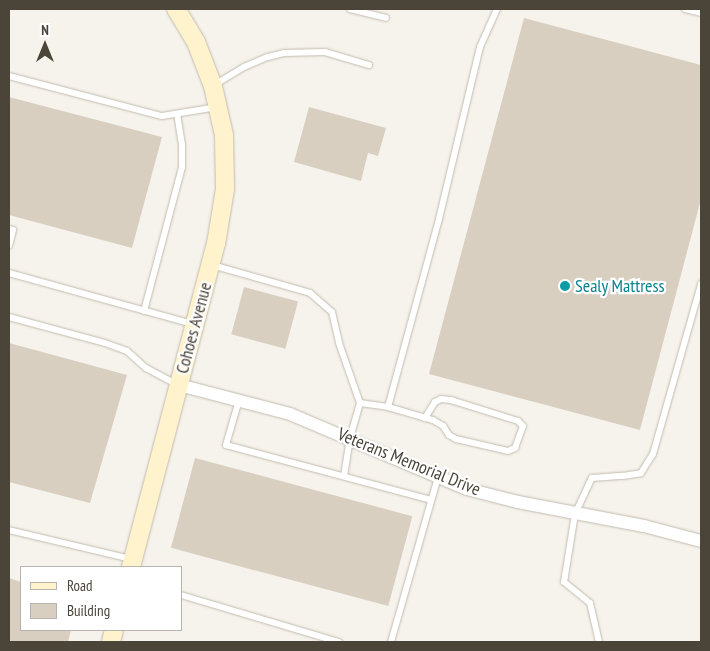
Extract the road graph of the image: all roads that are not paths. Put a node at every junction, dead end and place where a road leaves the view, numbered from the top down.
1 (176, 9) edge
2 (350, 9) edge
3 (497, 9) edge
4 (685, 9) edge
5 (701, 13) edge
6 (386, 18) dead end
7 (369, 65) dead end
8 (9, 76) edge
9 (213, 86) junction
10 (218, 107) junction
11 (177, 114) junction
12 (9, 229) edge
13 (9, 246) edge
14 (211, 264) junction
15 (9, 273) edge
16 (701, 284) edge
17 (144, 311) junction
18 (9, 317) edge
19 (195, 325) junction
20 (179, 385) junction
21 (239, 400) junction
22 (360, 403) junction
23 (388, 407) junction
24 (425, 418) junction
25 (350, 438) junction
26 (344, 476) junction
27 (438, 477) junction
28 (432, 500) junction
29 (575, 514) junction
30 (9, 530) edge
31 (701, 541) edge
32 (132, 563) edge
33 (182, 595) edge
34 (338, 642) edge
35 (391, 642) edge
36 (598, 642) edge

1 - 9 street, Cohoes Avenue
2 - 6 lane
3 - 23 lane
4 - 5 lane
7 - 9 lane
8 - 11 lane
9 - 10 street, Cohoes Avenue
10 - 11 lane
10 - 14 street, Cohoes Avenue
11 - 17 lane
12 - 13 lane
14 - 19 street, Cohoes Avenue
14 - 22 lane
15 - 17 lane
16 - 29 lane
17 - 19 lane
18 - 20 lane
19 - 20 street, Cohoes Avenue
20 - 21 street, Veterans Memorial Drive
20 - 32 street, Cohoes Avenue
21 - 25 street, Veterans Memorial Drive
21 - 26 lane
22 - 23 lane
22 - 25 lane
23 - 24 lane
24 - 24 lane
25 - 26 lane
25 - 27 street, Veterans Memorial Drive
26 - 28 lane
27 - 28 lane
27 - 29 street, Veterans Memorial Drive
28 - 35 lane
29 - 31 street, Veterans Memorial Drive
29 - 36 lane
30 - 32 lane
33 - 34 lane

